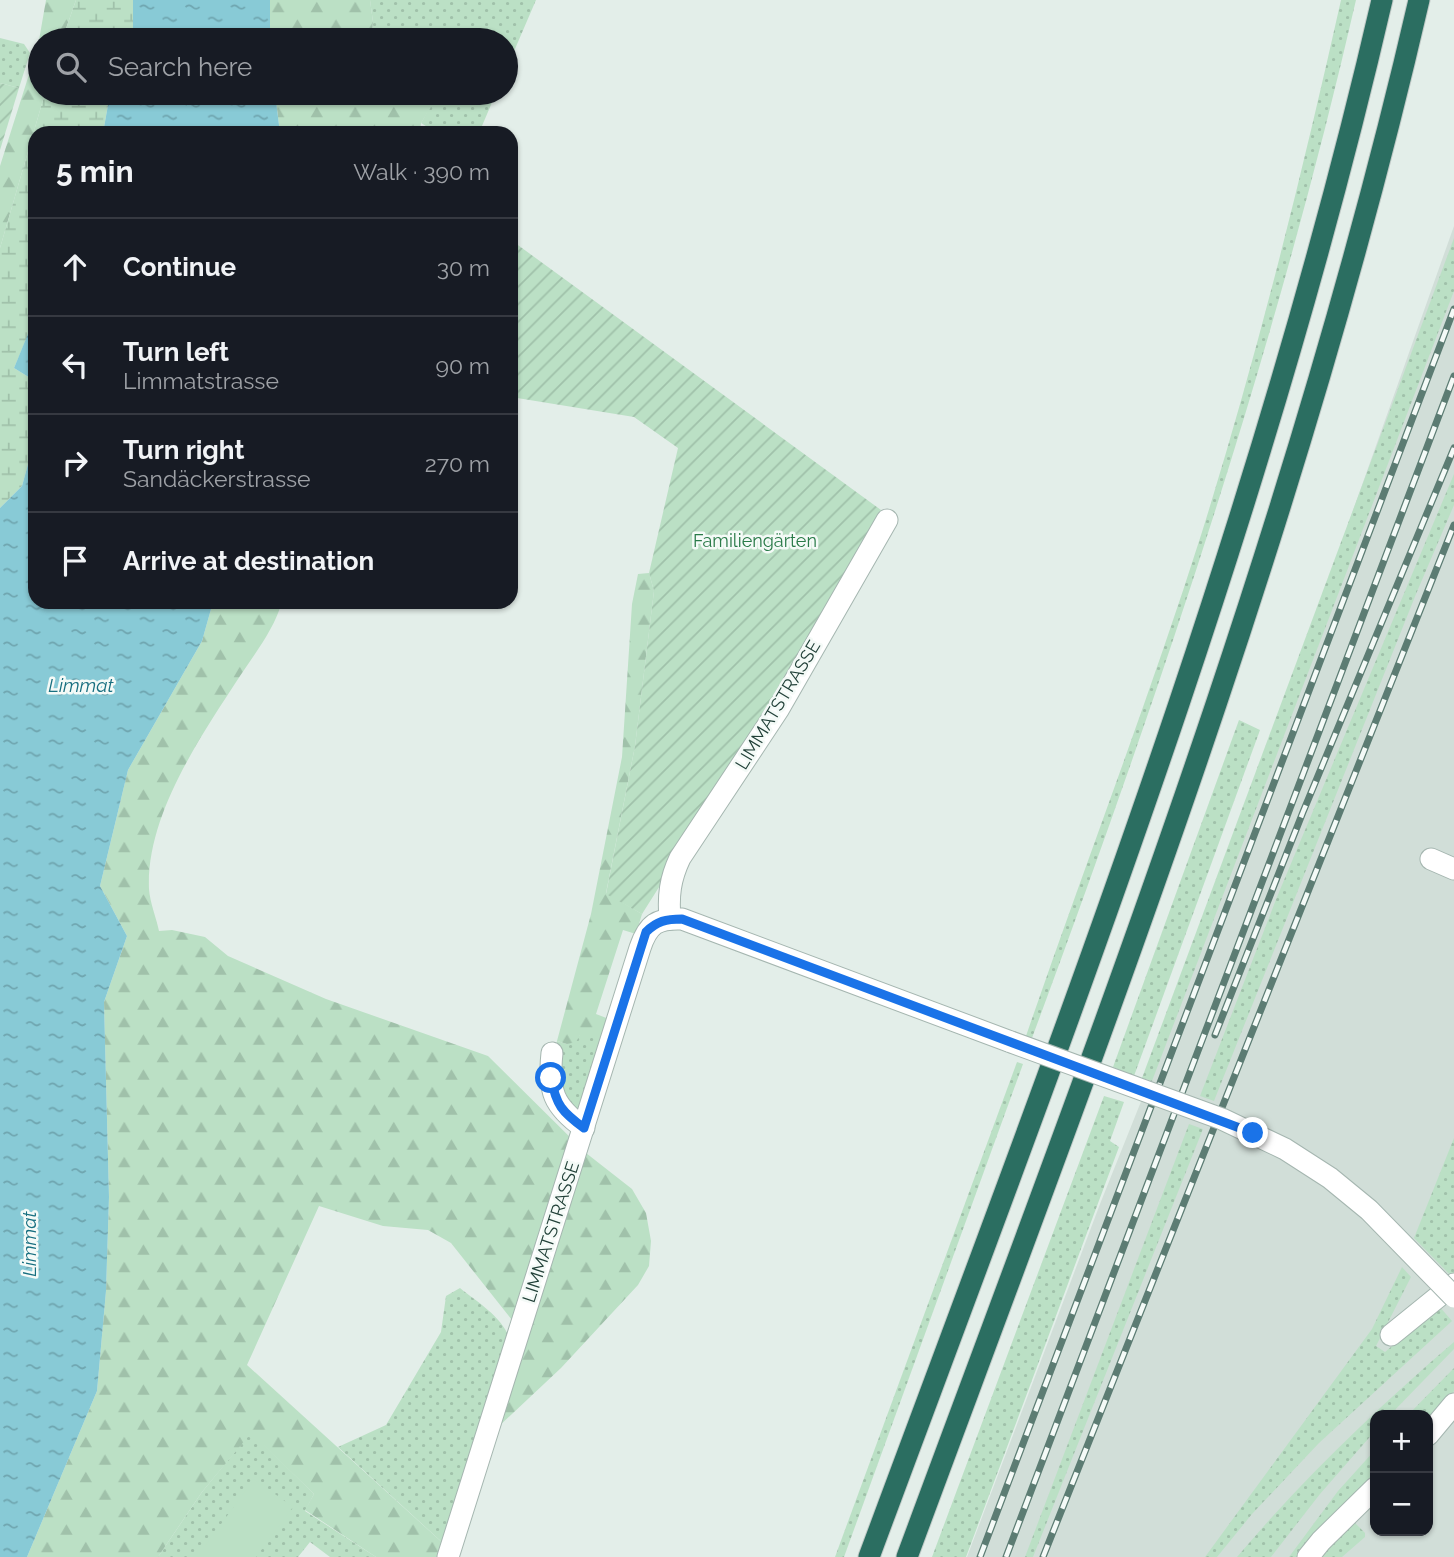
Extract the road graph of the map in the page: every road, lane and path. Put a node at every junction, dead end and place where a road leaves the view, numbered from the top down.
1 (1382, 0) edge
2 (1419, 0) edge
3 (887, 520) dead end
4 (1431, 859) dead end
5 (1454, 869) edge
6 (670, 919) junction
7 (552, 1053) dead end
8 (584, 1128) junction
9 (1454, 1284) edge
10 (1454, 1297) edge
11 (1391, 1335) dead end
12 (1454, 1404) edge
13 (1433, 1429) edge
14 (1370, 1493) edge
15 (448, 1557) edge
16 (869, 1557) edge
17 (907, 1557) edge
18 (1308, 1557) edge

1 - 16 highway
2 - 17 highway
3 - 6 street, LIMMATSTRASSE
4 - 5 street
6 - 8 street, LIMMATSTRASSE
6 - 10 street, bridge
7 - 8 street
8 - 15 street, LIMMATSTRASSE
9 - 11 street
12 - 13 street
14 - 18 street

